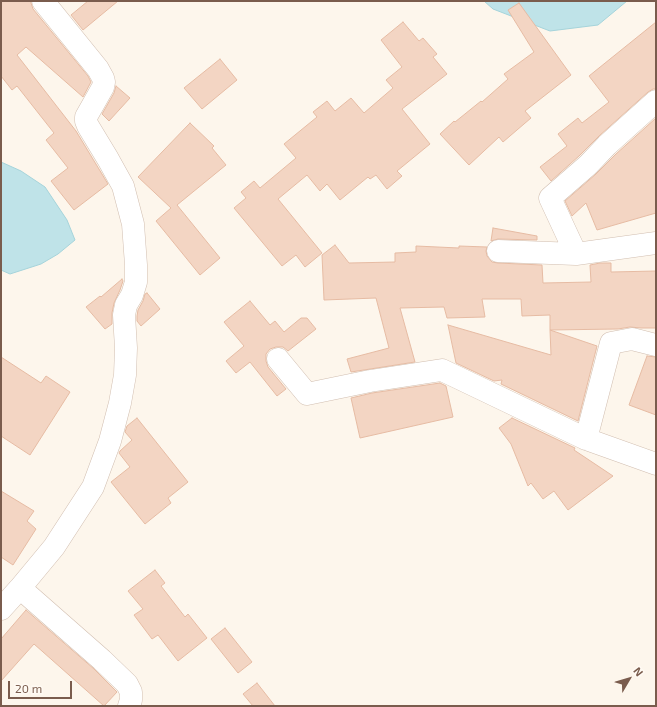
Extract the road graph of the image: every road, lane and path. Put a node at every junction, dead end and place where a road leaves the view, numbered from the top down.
1 (43, 1) edge
2 (656, 100) edge
3 (656, 243) edge
4 (498, 251) dead end
5 (576, 254) junction
6 (656, 345) edge
7 (278, 360) dead end
8 (586, 439) junction
9 (656, 464) edge
10 (20, 588) junction
11 (1, 609) edge
12 (129, 706) edge

1 - 10 street
2 - 5 street
3 - 5 street
4 - 5 street
6 - 8 street
7 - 8 street
8 - 9 street
10 - 11 street
10 - 12 street

